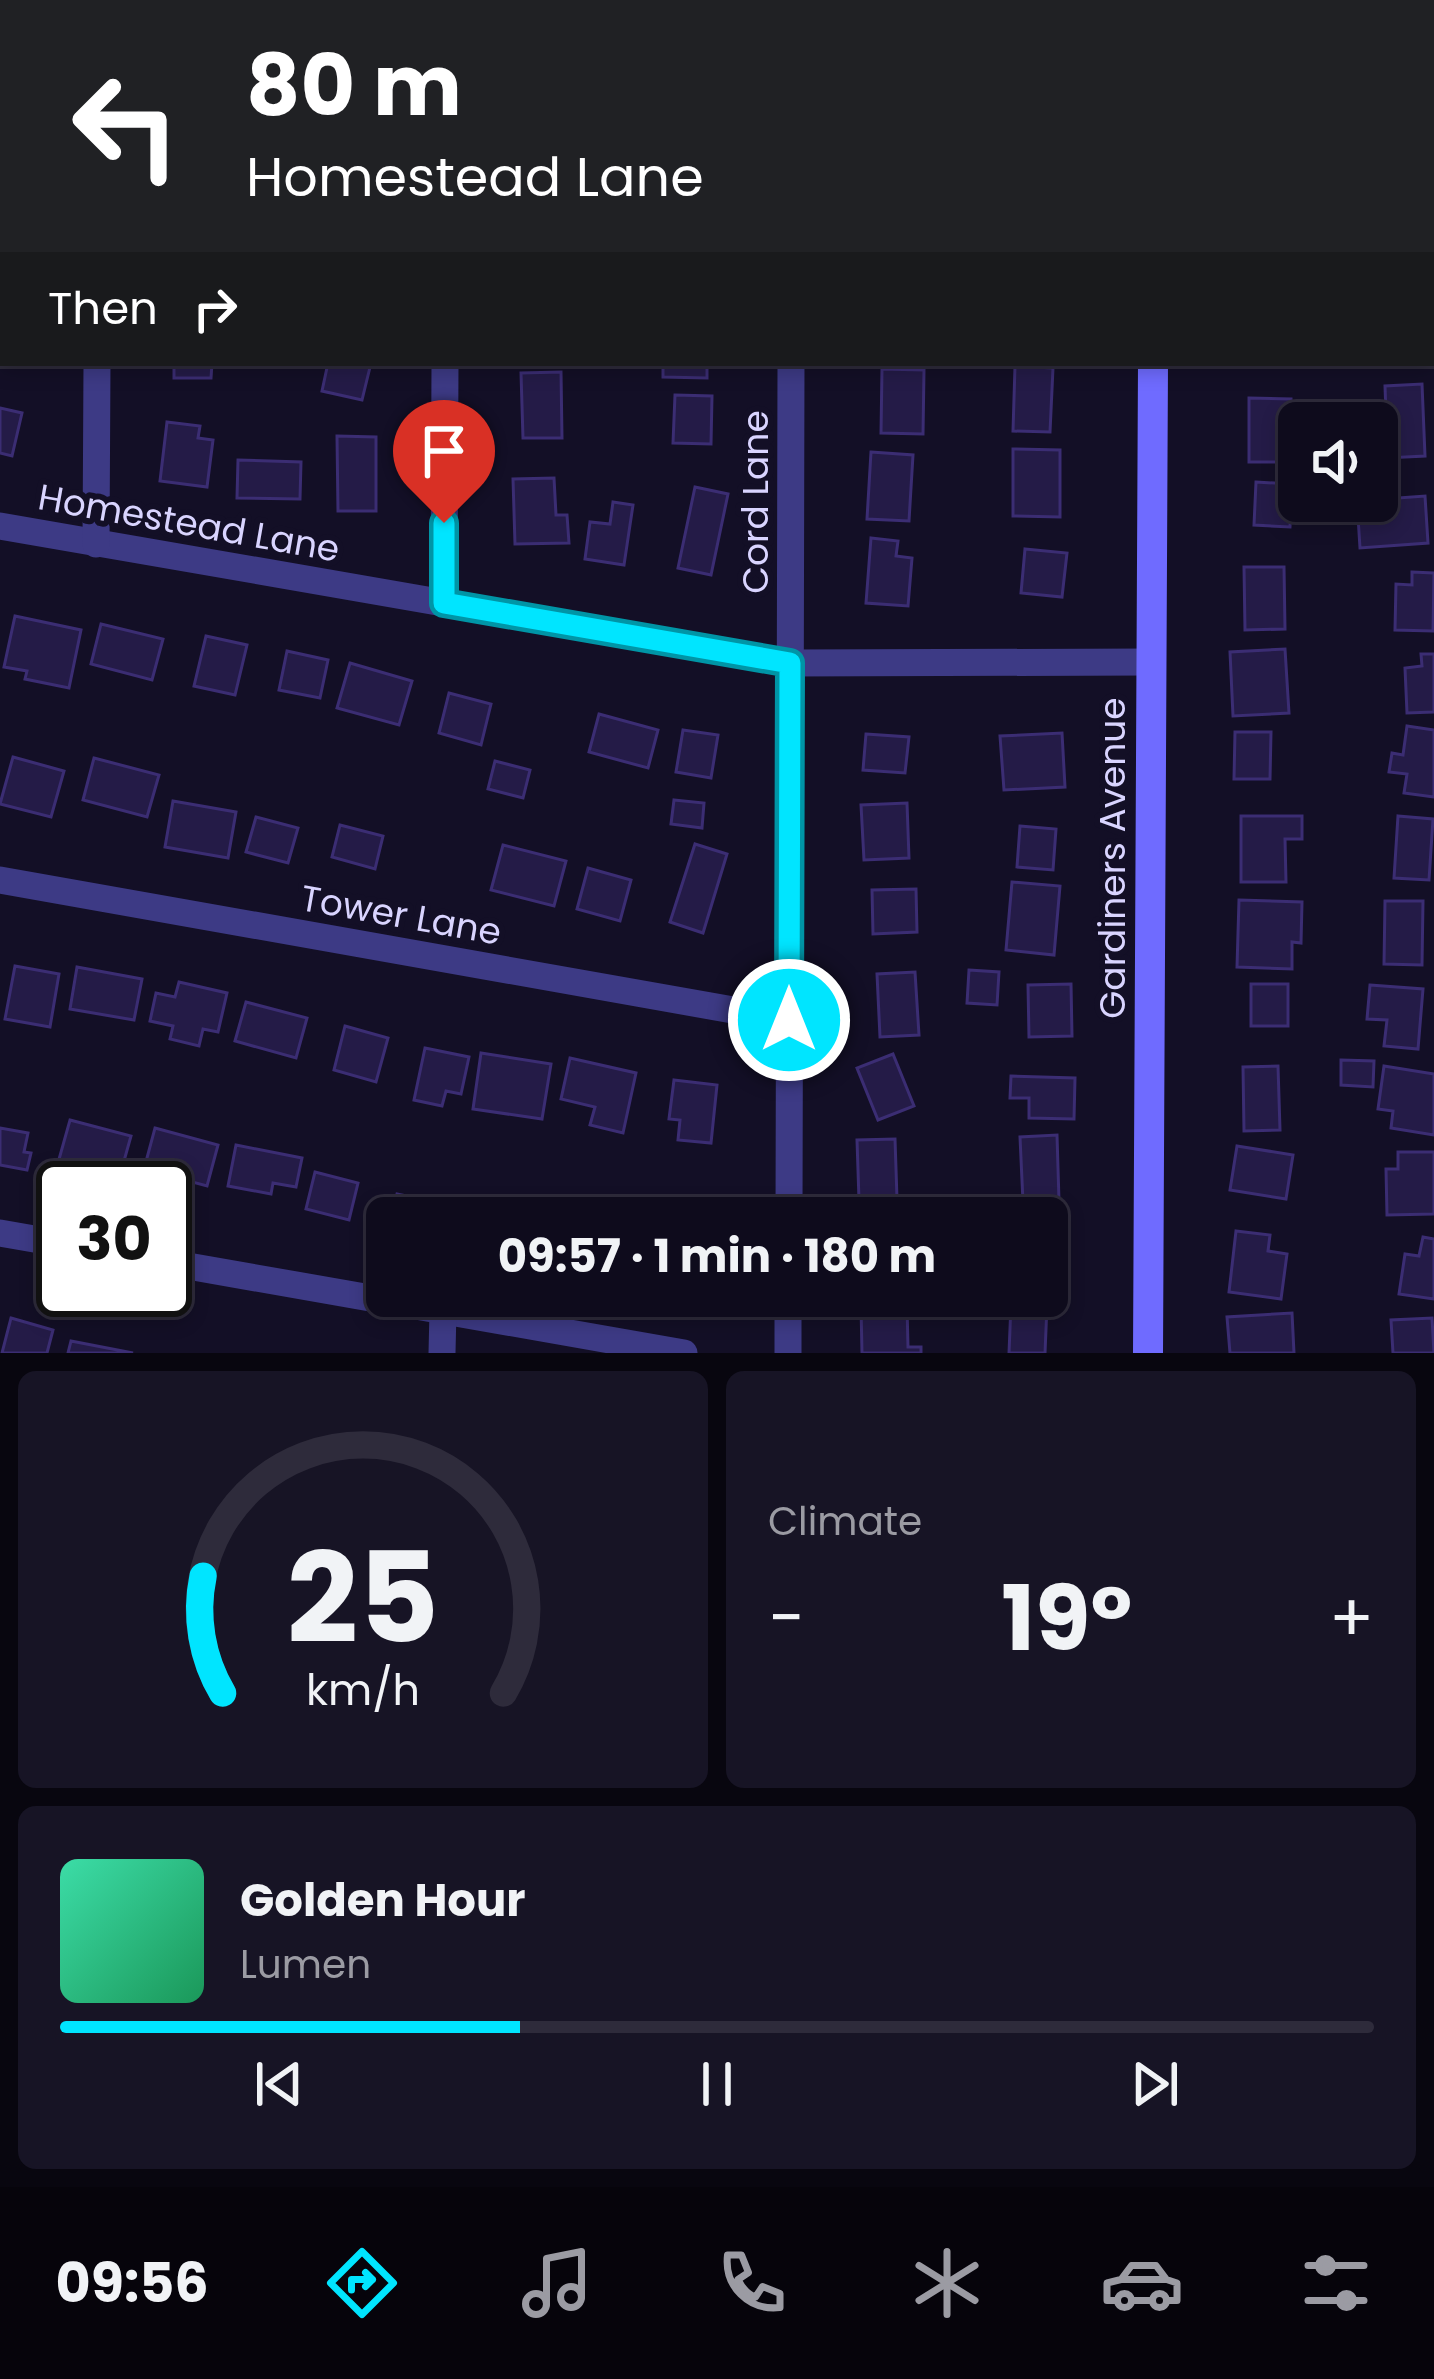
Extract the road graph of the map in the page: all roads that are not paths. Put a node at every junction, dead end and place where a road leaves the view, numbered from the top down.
1 (97, 366) edge
2 (445, 366) edge
3 (791, 366) edge
4 (1153, 366) edge
5 (0, 526) edge
6 (96, 544) junction
7 (444, 603) junction
8 (1152, 662) junction
9 (790, 663) junction
10 (0, 880) edge
11 (789, 1020) junction
12 (789, 1197) edge
13 (0, 1233) edge
14 (36, 1239) edge
15 (192, 1267) edge
16 (366, 1297) edge
17 (443, 1317) edge
18 (482, 1317) edge
19 (788, 1317) edge
20 (442, 1353) edge
21 (684, 1353) edge
22 (788, 1353) edge
23 (1148, 1353) edge

1 - 6 street
2 - 7 street
3 - 9 street, Cord Lane
4 - 8 main road, Gardiners Avenue
5 - 6 street, Homestead Lane
6 - 7 street, Homestead Lane
7 - 9 street, Homestead Lane
8 - 9 street, Homestead Lane
8 - 23 main road, Gardiners Avenue
9 - 11 street, Cord Lane
10 - 11 street, Tower Lane
11 - 12 street, Cord Lane
13 - 14 street
15 - 16 street
17 - 20 street
18 - 21 street
19 - 22 street

